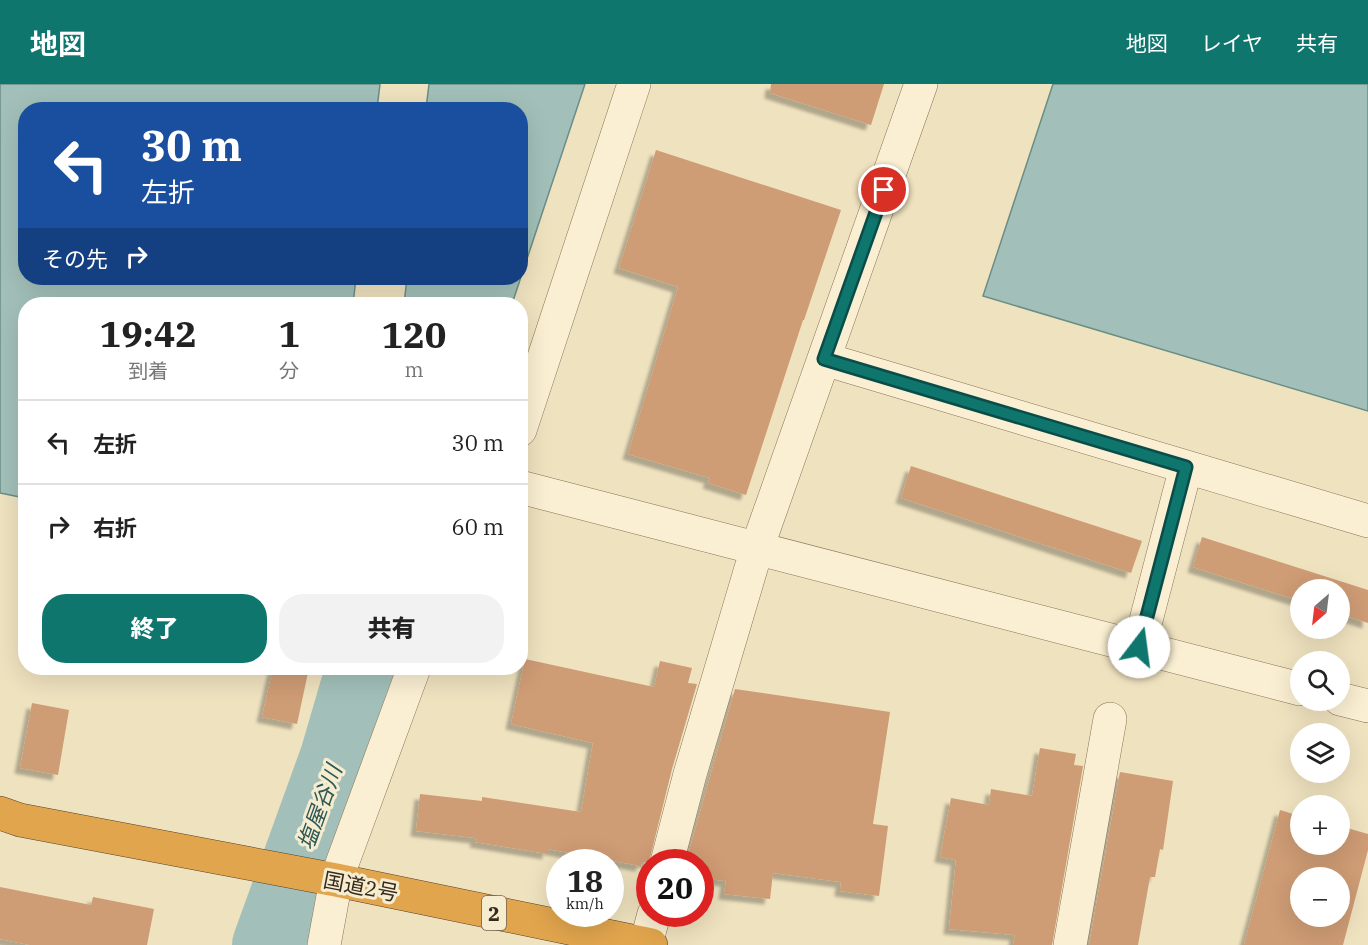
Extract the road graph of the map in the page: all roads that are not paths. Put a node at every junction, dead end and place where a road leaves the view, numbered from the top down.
1 (634, 84) edge
2 (921, 84) edge
3 (824, 359) junction
4 (528, 406) edge
5 (1186, 467) junction
6 (528, 489) edge
7 (1368, 521) edge
8 (757, 548) junction
9 (1139, 647) junction
10 (411, 675) edge
11 (1290, 686) edge
12 (1350, 702) edge
13 (1368, 706) edge
14 (1110, 719) dead end
15 (0, 813) edge
16 (670, 849) edge
17 (329, 879) junction
18 (651, 934) edge
19 (324, 945) edge
20 (1070, 945) edge

1 - 4 street
2 - 3 street
3 - 5 street
3 - 8 street
5 - 7 street
5 - 9 street
6 - 8 street
8 - 9 street
8 - 16 street
9 - 11 street
10 - 17 street
12 - 13 street
14 - 20 street
15 - 17 highway, 国道2号 / 2
17 - 18 highway, 国道2号 / 2
17 - 19 street

